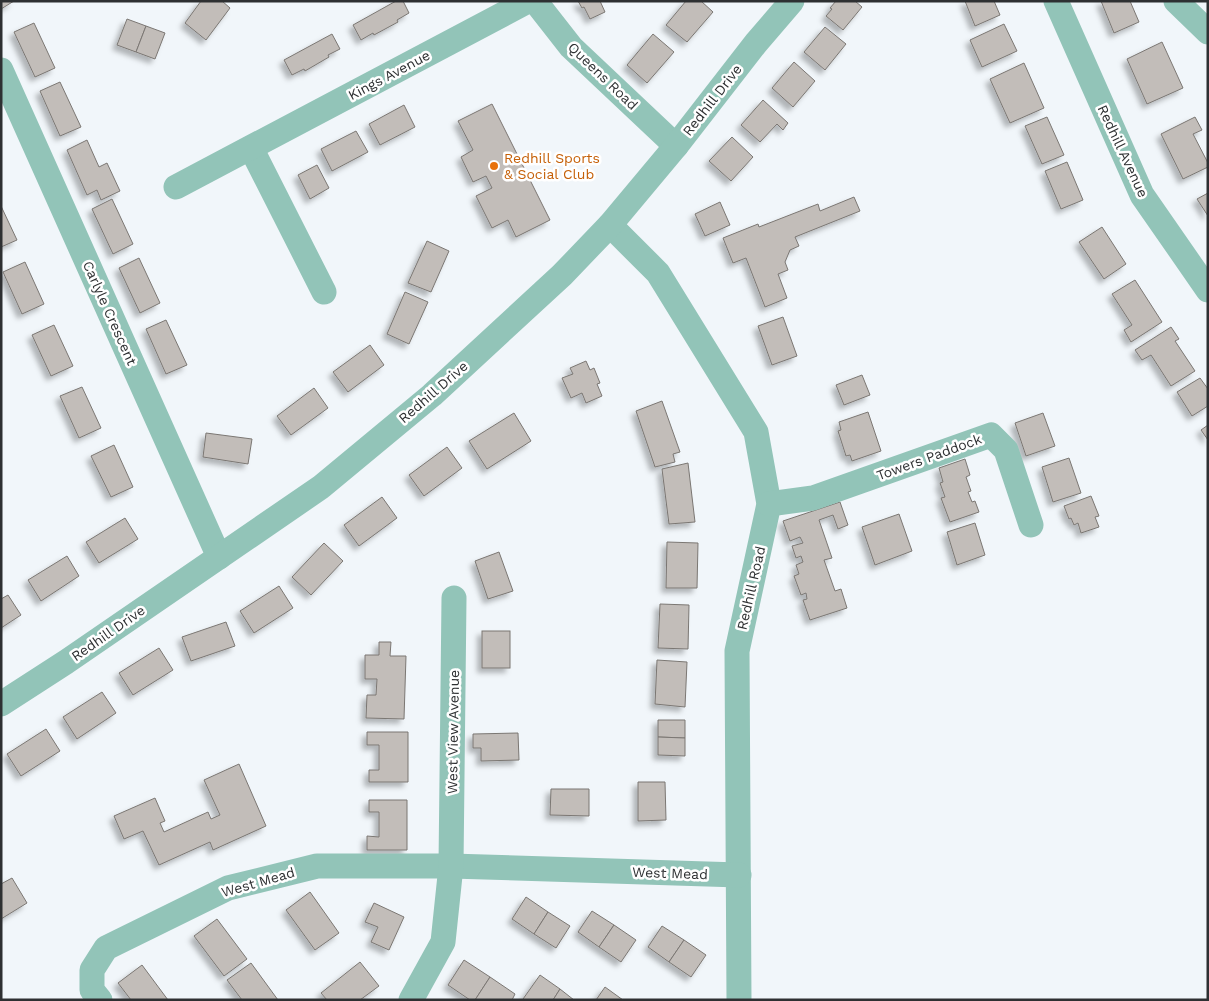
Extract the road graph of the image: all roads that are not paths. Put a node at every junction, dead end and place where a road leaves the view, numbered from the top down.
1 (528, 1) edge
2 (535, 1) edge
3 (792, 1) edge
4 (1056, 1) edge
5 (1176, 1) edge
6 (1208, 32) edge
7 (1, 70) edge
8 (7, 96) edge
9 (676, 146) junction
10 (251, 148) junction
11 (176, 187) dead end
12 (610, 224) junction
13 (1208, 290) edge
14 (324, 292) dead end
15 (769, 504) junction
16 (1031, 525) dead end
17 (219, 557) junction
18 (454, 598) dead end
19 (1, 704) edge
20 (451, 866) junction
21 (739, 875) junction
22 (100, 1000) edge
23 (410, 1000) edge
24 (739, 1000) edge

1 - 10 street, Kings Avenue
2 - 9 street, Queens Road
3 - 9 street, Redhill Drive
4 - 13 street, Redhill Avenue
5 - 6 street
7 - 8 street, Carlyle Crescent
8 - 17 street, Carlyle Crescent
9 - 12 street, Redhill Drive
10 - 11 street, Kings Avenue
10 - 14 street
12 - 15 street, Redhill Road
12 - 17 street, Redhill Drive
15 - 16 street, Towers Paddock
15 - 21 street, Redhill Road
17 - 19 street, Redhill Drive
18 - 20 street, West View Avenue
20 - 21 street, West Mead
20 - 22 street, West Mead
20 - 23 street
21 - 24 street, Redhill Road

